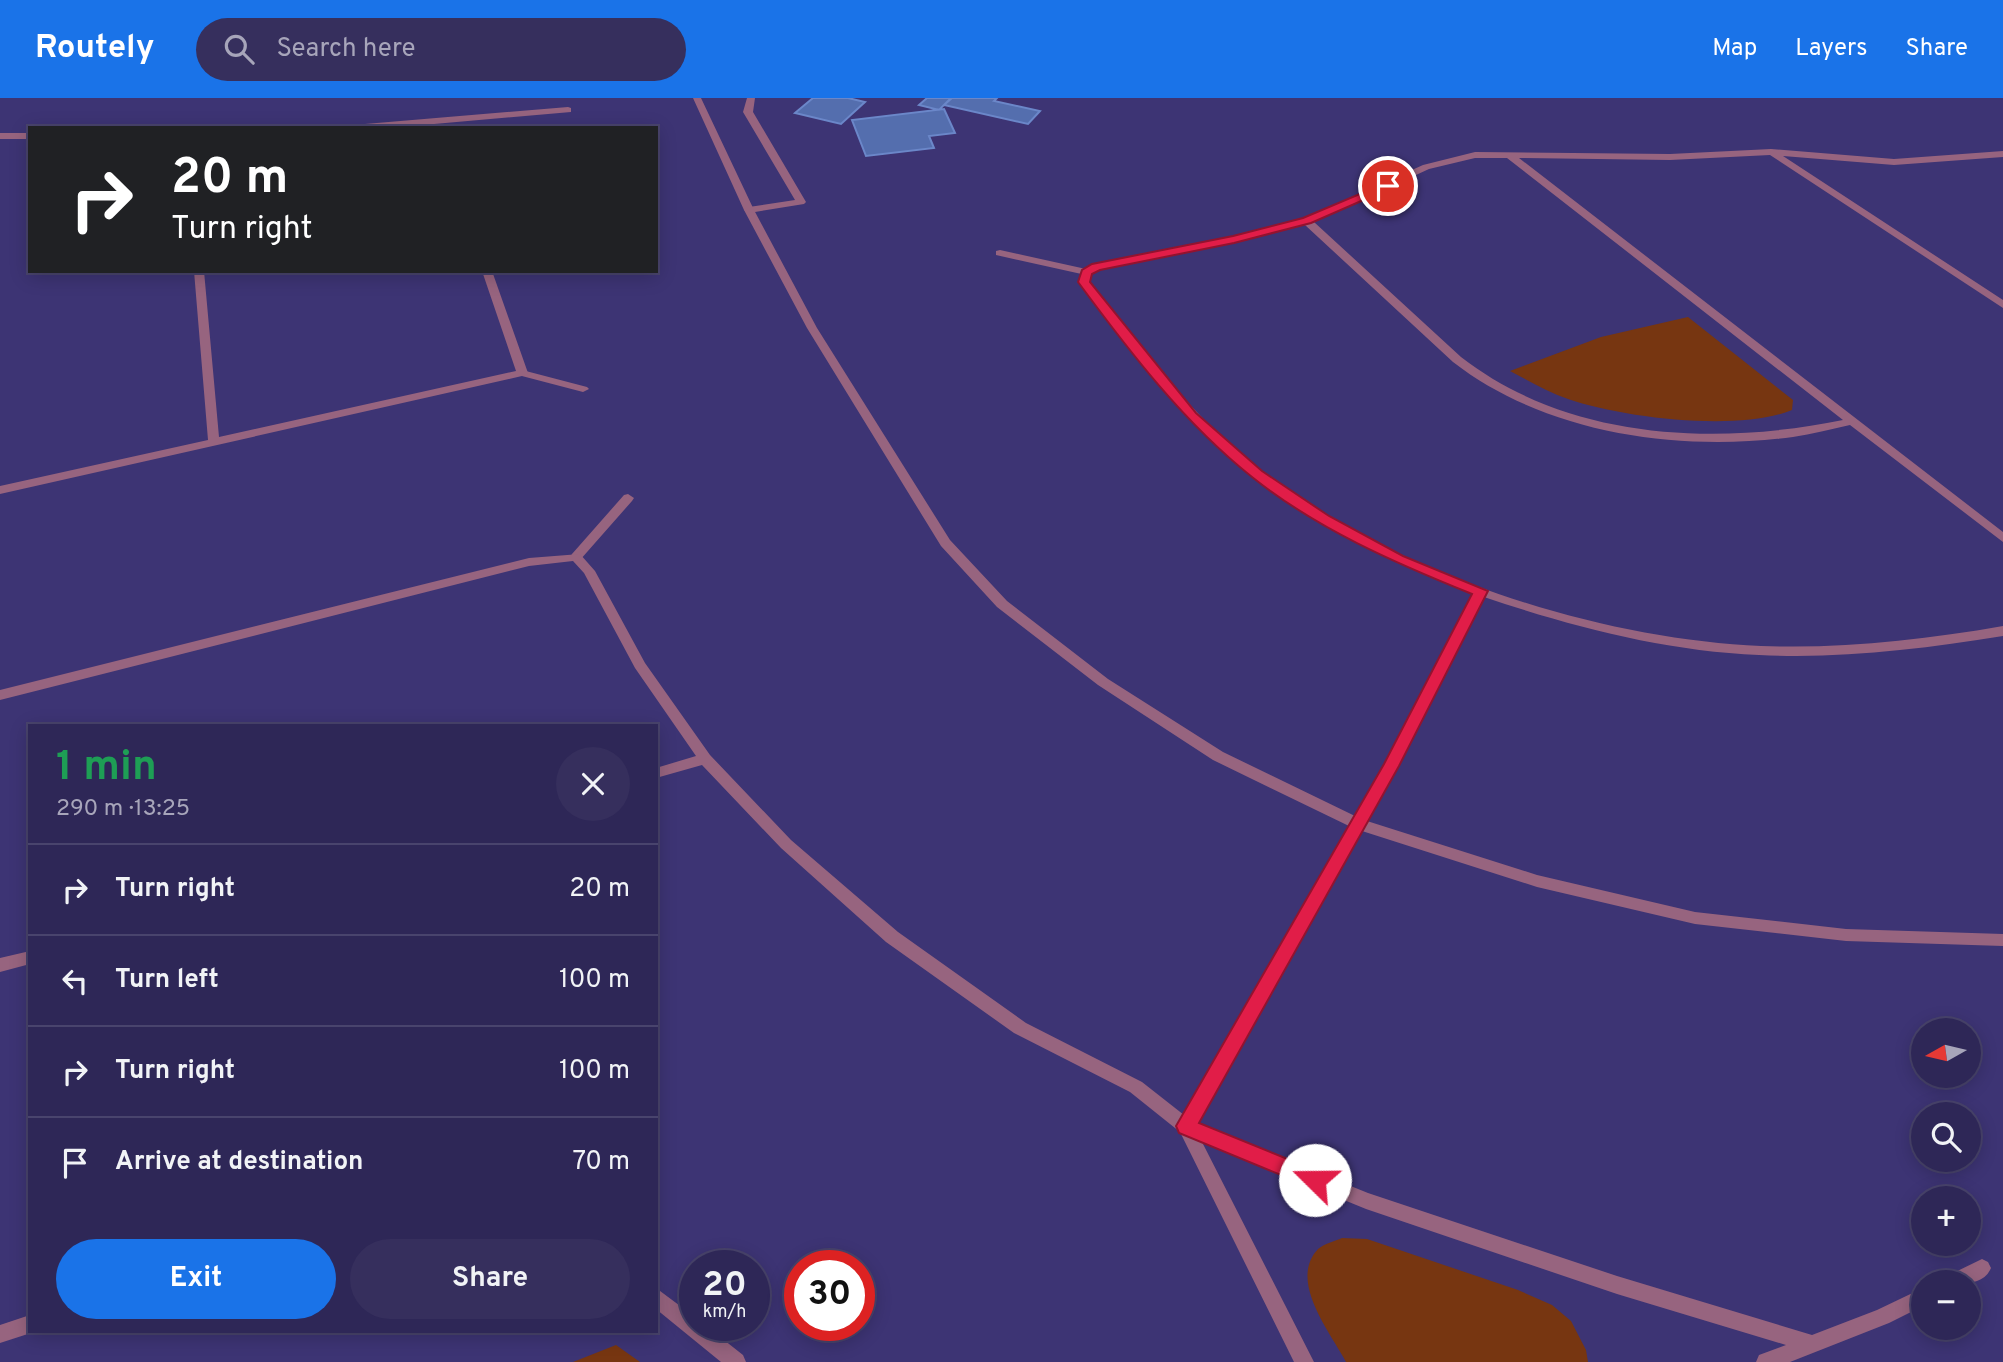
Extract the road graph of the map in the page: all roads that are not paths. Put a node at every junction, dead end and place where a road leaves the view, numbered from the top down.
1 (697, 98) edge
2 (751, 98) edge
3 (568, 110) dead end
4 (455, 124) edge
5 (404, 126) edge
6 (0, 136) edge
7 (28, 136) edge
8 (1771, 152) junction
9 (1508, 154) junction
10 (2003, 154) edge
11 (749, 210) junction
12 (1307, 220) junction
13 (1000, 253) dead end
14 (1086, 272) junction
15 (198, 273) edge
16 (487, 273) edge
17 (2003, 306) edge
18 (522, 373) junction
19 (583, 389) dead end
20 (1854, 421) junction
21 (214, 443) junction
22 (0, 489) edge
23 (628, 498) dead end
24 (2003, 538) edge
25 (576, 557) junction
26 (1481, 591) junction
27 (2003, 631) edge
28 (0, 695) edge
29 (705, 759) junction
30 (658, 772) edge
31 (1358, 824) junction
32 (2003, 940) edge
33 (28, 958) edge
34 (0, 965) edge
35 (1186, 1126) junction
36 (1982, 1268) dead end
37 (1978, 1270) edge
38 (658, 1299) edge
39 (1911, 1303) edge
40 (28, 1325) edge
41 (0, 1335) edge
42 (1810, 1343) junction
43 (736, 1362) edge
44 (1304, 1362) edge
45 (1766, 1362) edge

1 - 11 street
2 - 11 street
3 - 4 street
4 - 5 street
6 - 7 street
8 - 9 street
8 - 10 street
8 - 17 street
9 - 12 street
9 - 20 street
11 - 31 street
12 - 14 street
12 - 20 street
13 - 14 street
14 - 26 street
15 - 21 street
16 - 18 street
18 - 19 street
18 - 21 street
20 - 24 street
21 - 22 street
23 - 25 street
25 - 28 street
25 - 29 street
26 - 27 street
26 - 31 street
29 - 30 street
29 - 35 street
31 - 32 street
31 - 35 street
33 - 34 street
35 - 42 street
35 - 44 street
36 - 37 street
38 - 43 street
39 - 42 street
40 - 41 street
42 - 45 street

